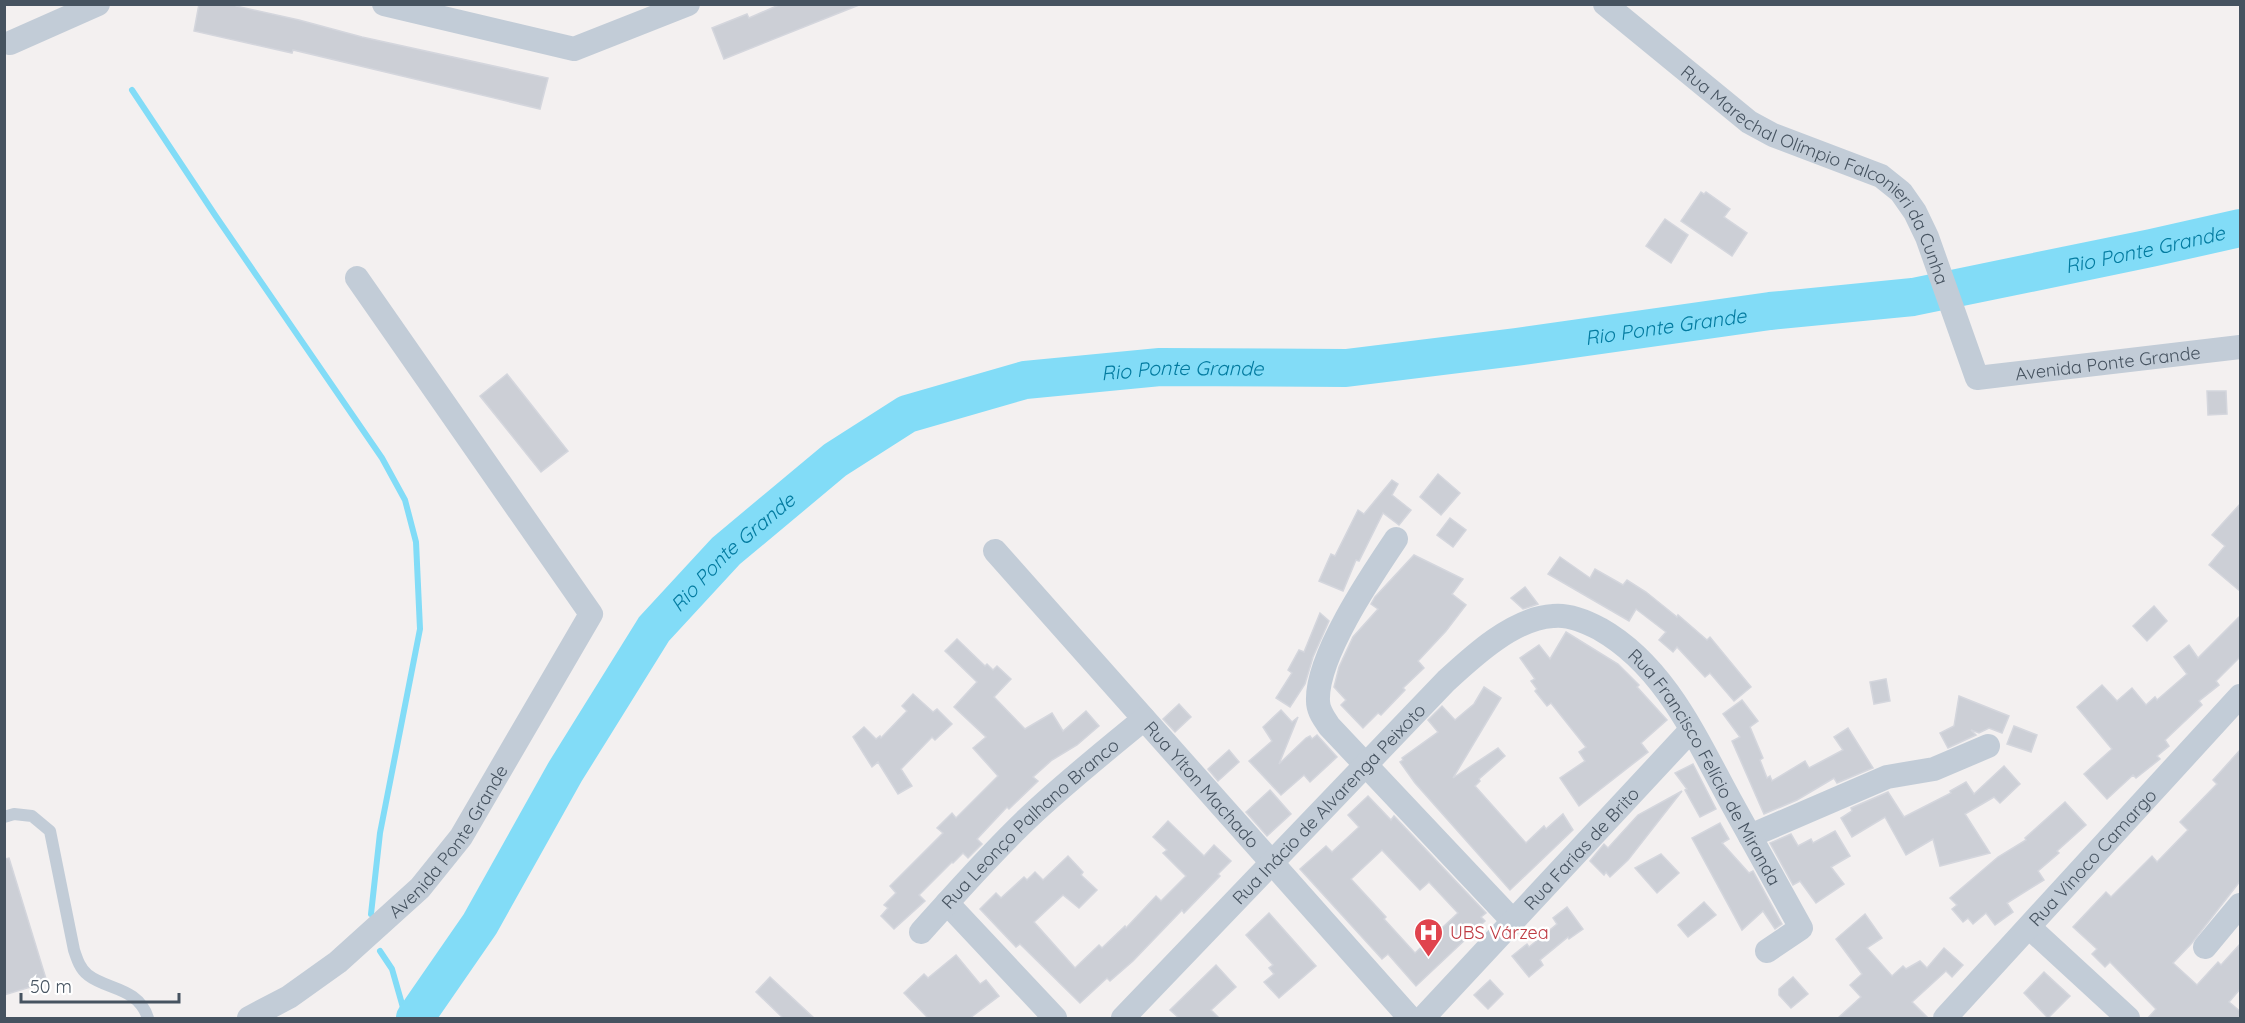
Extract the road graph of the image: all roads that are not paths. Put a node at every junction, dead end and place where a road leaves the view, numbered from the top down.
1 (98, 4) edge
2 (384, 4) edge
3 (688, 4) edge
4 (1605, 4) edge
5 (10, 43) dead end
6 (357, 278) dead end
7 (2241, 347) edge
8 (1977, 378) joint
9 (1396, 539) dead end
10 (994, 551) dead end
11 (1553, 615) joint
12 (2241, 696) edge
13 (1144, 719) junction
14 (1691, 730) junction
15 (1988, 746) dead end
16 (1366, 764) junction
17 (4, 817) edge
18 (1750, 836) junction
19 (1272, 863) junction
20 (947, 903) junction
21 (2241, 905) edge
22 (1513, 921) junction
23 (2029, 927) junction
24 (921, 932) dead end
25 (2205, 948) dead end
26 (1767, 951) dead end
27 (148, 1018) edge
28 (249, 1018) edge
29 (1055, 1018) edge
30 (1123, 1018) edge
31 (1410, 1018) edge
32 (1423, 1018) edge
33 (1945, 1018) edge
34 (2128, 1018) edge

1 - 5 street
2 - 3 street
4 - 8 street, Rua Marechal Olímpio Falconieri da Cunha
6 - 28 street, Avenida Ponte Grande
7 - 8 street, Avenida Ponte Grande
9 - 16 street
10 - 13 street, Rua Ylton Machado
11 - 14 street, Rua Francisco Felício de Miranda
11 - 16 street, Rua Inácio de Alvarenga Peixoto
12 - 23 street, Rua Vinoco Camargo
13 - 19 street, Rua Ylton Machado
13 - 20 street, Rua Leonço Palhano Branco
14 - 18 street, Rua Francisco Felício de Miranda
14 - 22 street, Rua Farias de Brito
15 - 18 street
16 - 19 street, Rua Inácio de Alvarenga Peixoto
16 - 22 street
17 - 27 lane
18 - 26 street, Rua Francisco Felício de Miranda
19 - 30 street, Rua Inácio de Alvarenga Peixoto
19 - 31 street, Rua Ylton Machado
20 - 24 street, Rua Leonço Palhano Branco
20 - 29 street
21 - 25 street
22 - 32 street, Rua Farias de Brito
23 - 33 street, Rua Vinoco Camargo
23 - 34 street

